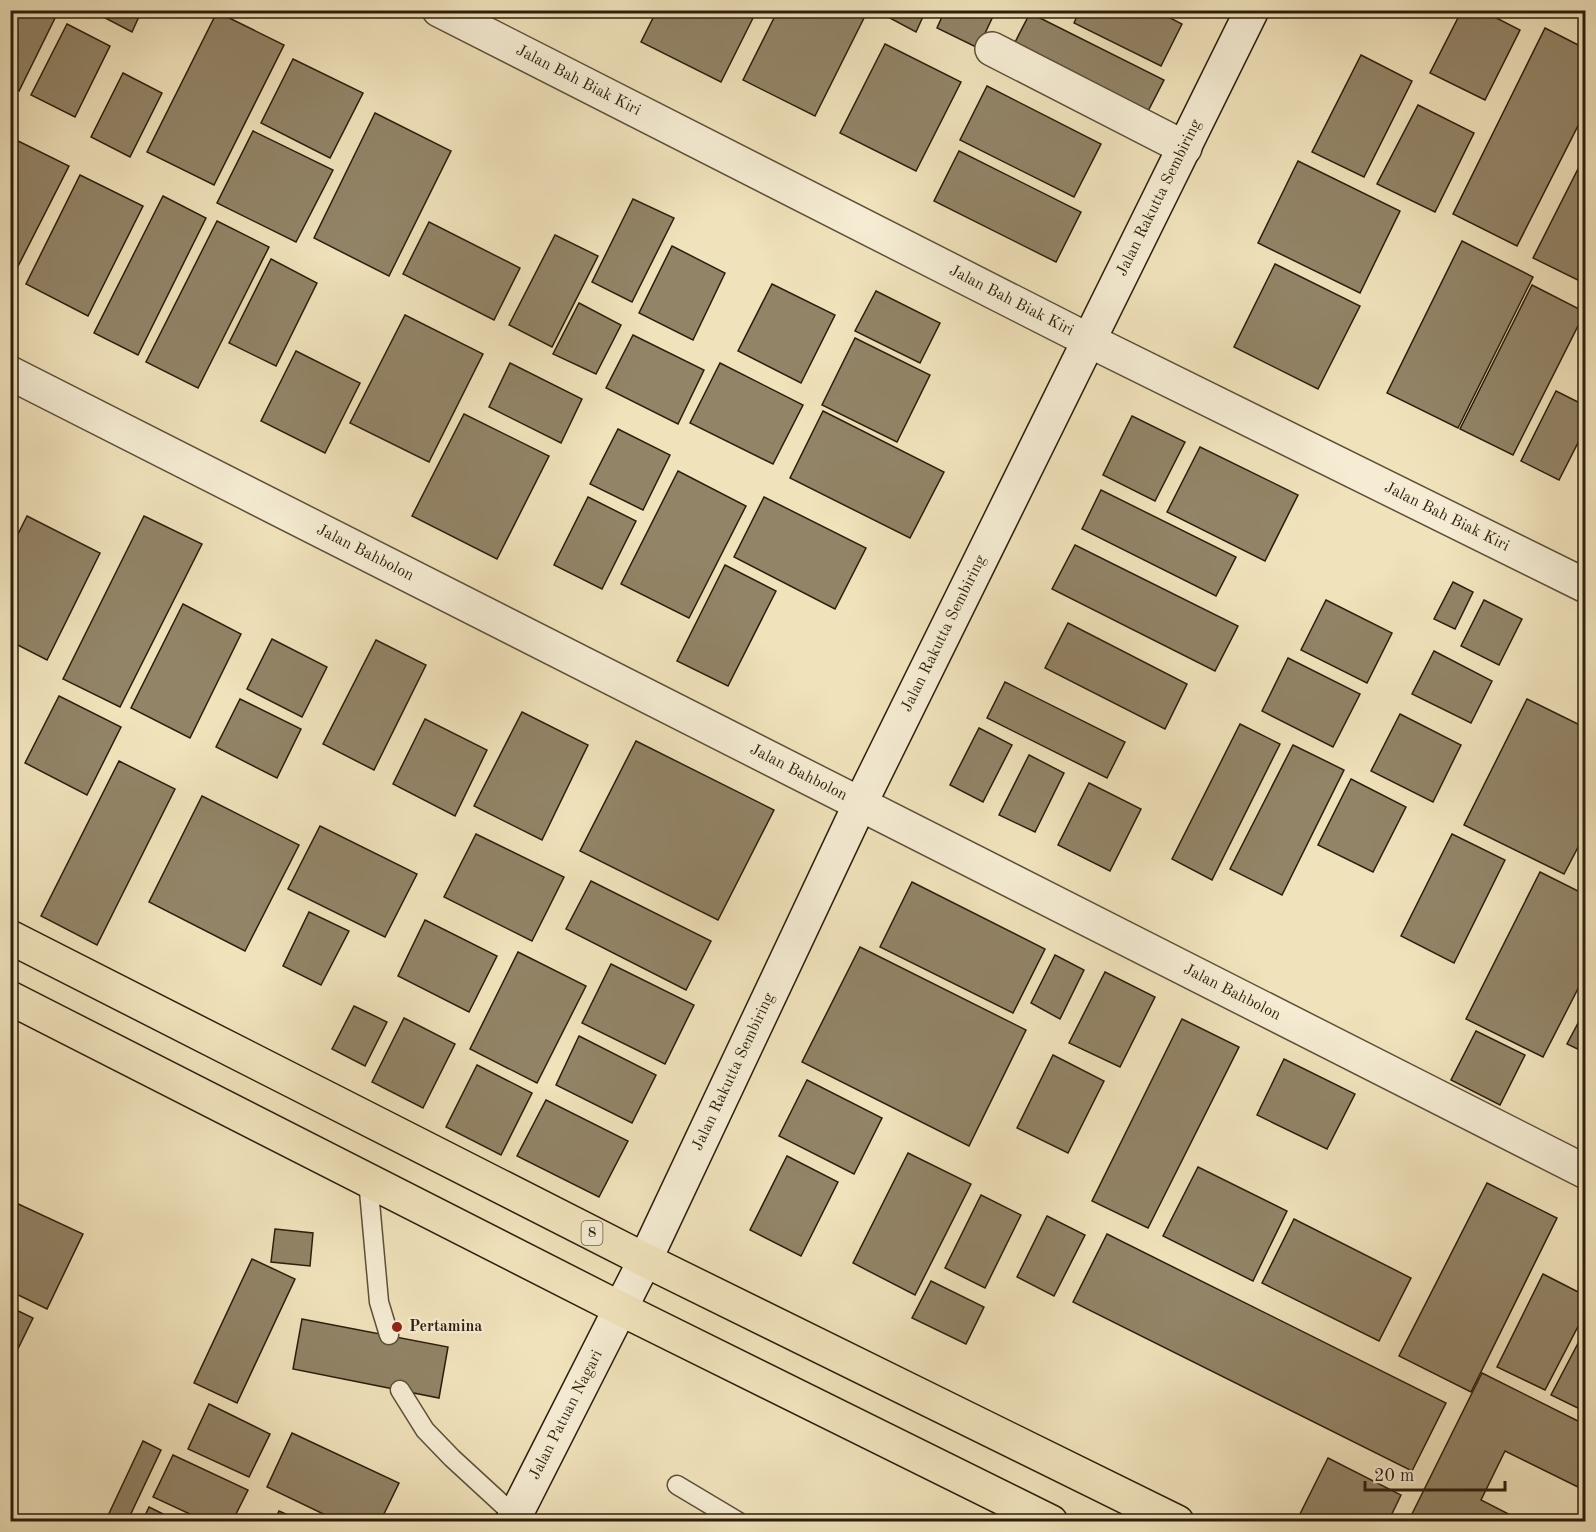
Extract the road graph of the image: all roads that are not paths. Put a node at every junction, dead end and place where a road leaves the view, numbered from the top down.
1 (439, 10) edge
2 (1252, 10) edge
3 (992, 49) dead end
4 (1185, 148) junction
5 (1090, 341) junction
6 (10, 372) edge
7 (1586, 586) edge
8 (860, 804) junction
9 (10, 937) edge
10 (10, 998) edge
11 (1586, 1172) edge
12 (368, 1180) junction
13 (645, 1260) junction
14 (621, 1309) junction
15 (389, 1335) dead end
16 (400, 1390) dead end
17 (677, 1485) dead end
18 (514, 1519) edge
19 (739, 1521) edge
20 (1051, 1521) edge
21 (1178, 1521) edge

1 - 5 street, Jalan Bah Biak Kiri
2 - 4 street, Jalan Rakutta Sembiring
3 - 4 street
4 - 5 street, Jalan Rakutta Sembiring
5 - 7 street, Jalan Bah Biak Kiri
5 - 8 street, Jalan Rakutta Sembiring
6 - 8 street, Jalan Bahbolon
8 - 11 street, Jalan Bahbolon
8 - 13 street, Jalan Rakutta Sembiring
9 - 13 highway, 8
10 - 12 highway
12 - 14 highway
12 - 15 lane
13 - 14 street, Jalan Rakutta Sembiring
13 - 21 highway, 8
14 - 18 street, Jalan Patuan Nagari
14 - 20 highway
16 - 18 lane
17 - 19 lane

